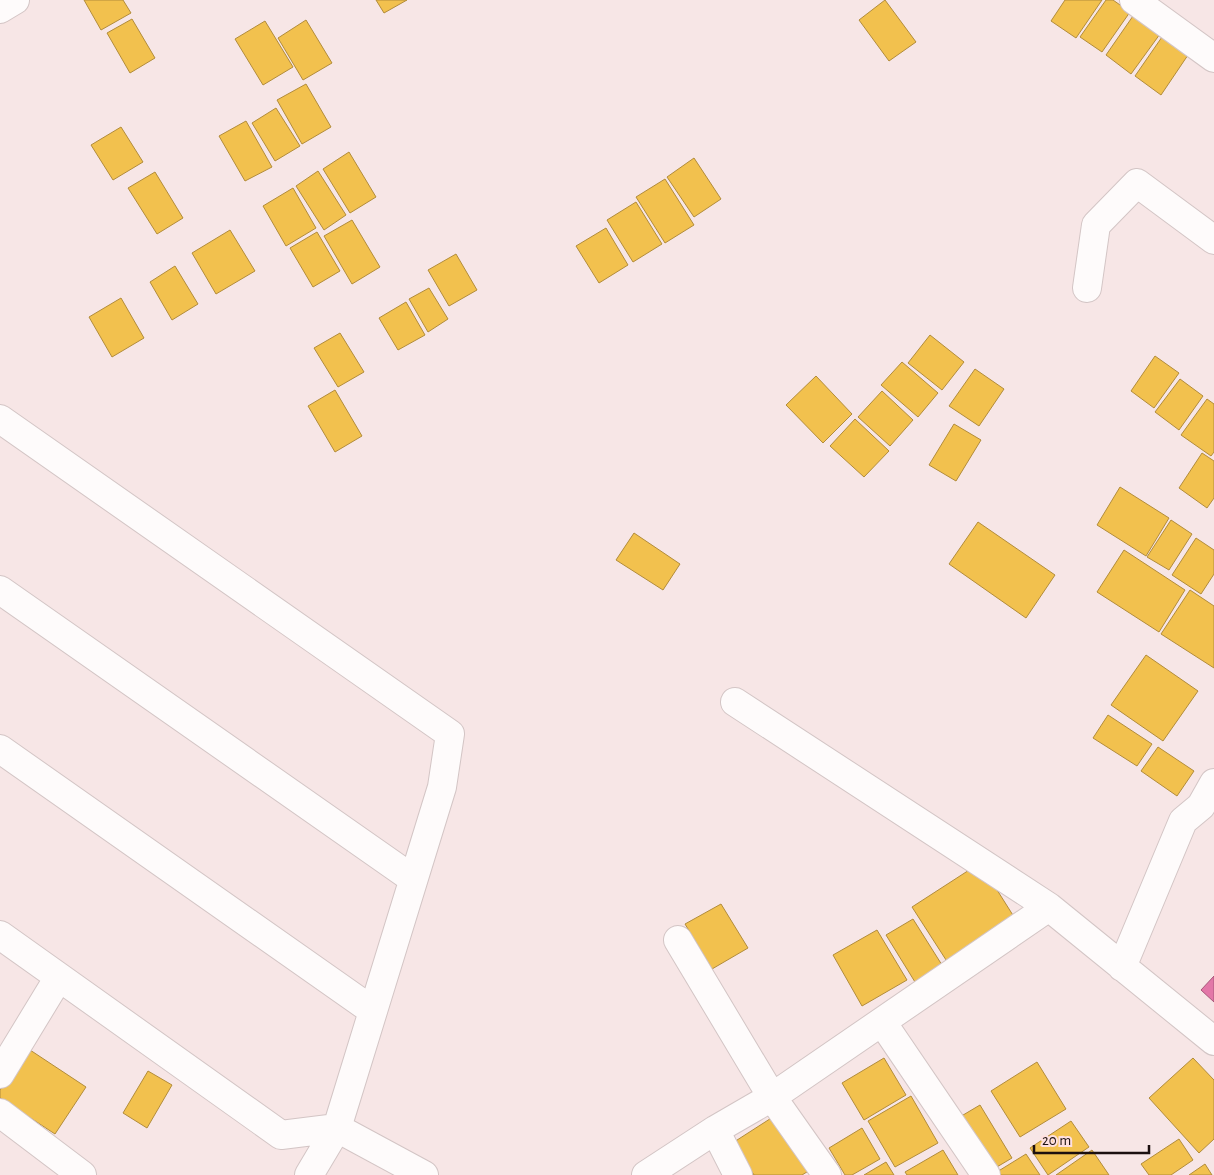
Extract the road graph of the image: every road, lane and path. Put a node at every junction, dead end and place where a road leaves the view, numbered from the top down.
1 (15, 0) edge
2 (1134, 0) edge
3 (0, 9) edge
4 (1214, 58) edge
5 (1214, 240) edge
6 (1087, 288) dead end
7 (0, 419) edge
8 (0, 590) edge
9 (735, 702) dead end
10 (0, 749) edge
11 (1214, 783) edge
12 (413, 879) junction
13 (1050, 906) junction
14 (0, 935) edge
15 (678, 940) dead end
16 (1122, 967) junction
17 (60, 978) junction
18 (373, 1011) junction
19 (882, 1022) junction
20 (1214, 1041) edge
21 (0, 1074) edge
22 (772, 1096) junction
23 (0, 1113) edge
24 (337, 1128) junction
25 (715, 1130) junction
26 (82, 1175) edge
27 (309, 1175) edge
28 (424, 1175) edge
29 (646, 1175) edge
30 (738, 1175) edge
31 (827, 1175) edge
32 (986, 1175) edge

1 - 3 street
2 - 4 street
5 - 6 street
7 - 12 street
8 - 12 street
9 - 13 street
10 - 18 street
11 - 16 street
12 - 18 street
13 - 16 street
13 - 19 street
14 - 17 street
15 - 22 street
16 - 20 street
17 - 21 street
17 - 24 street
18 - 24 street
19 - 22 street
19 - 32 street
22 - 25 street
22 - 31 street
23 - 26 street
24 - 27 street
24 - 28 street
25 - 29 street
25 - 30 street

